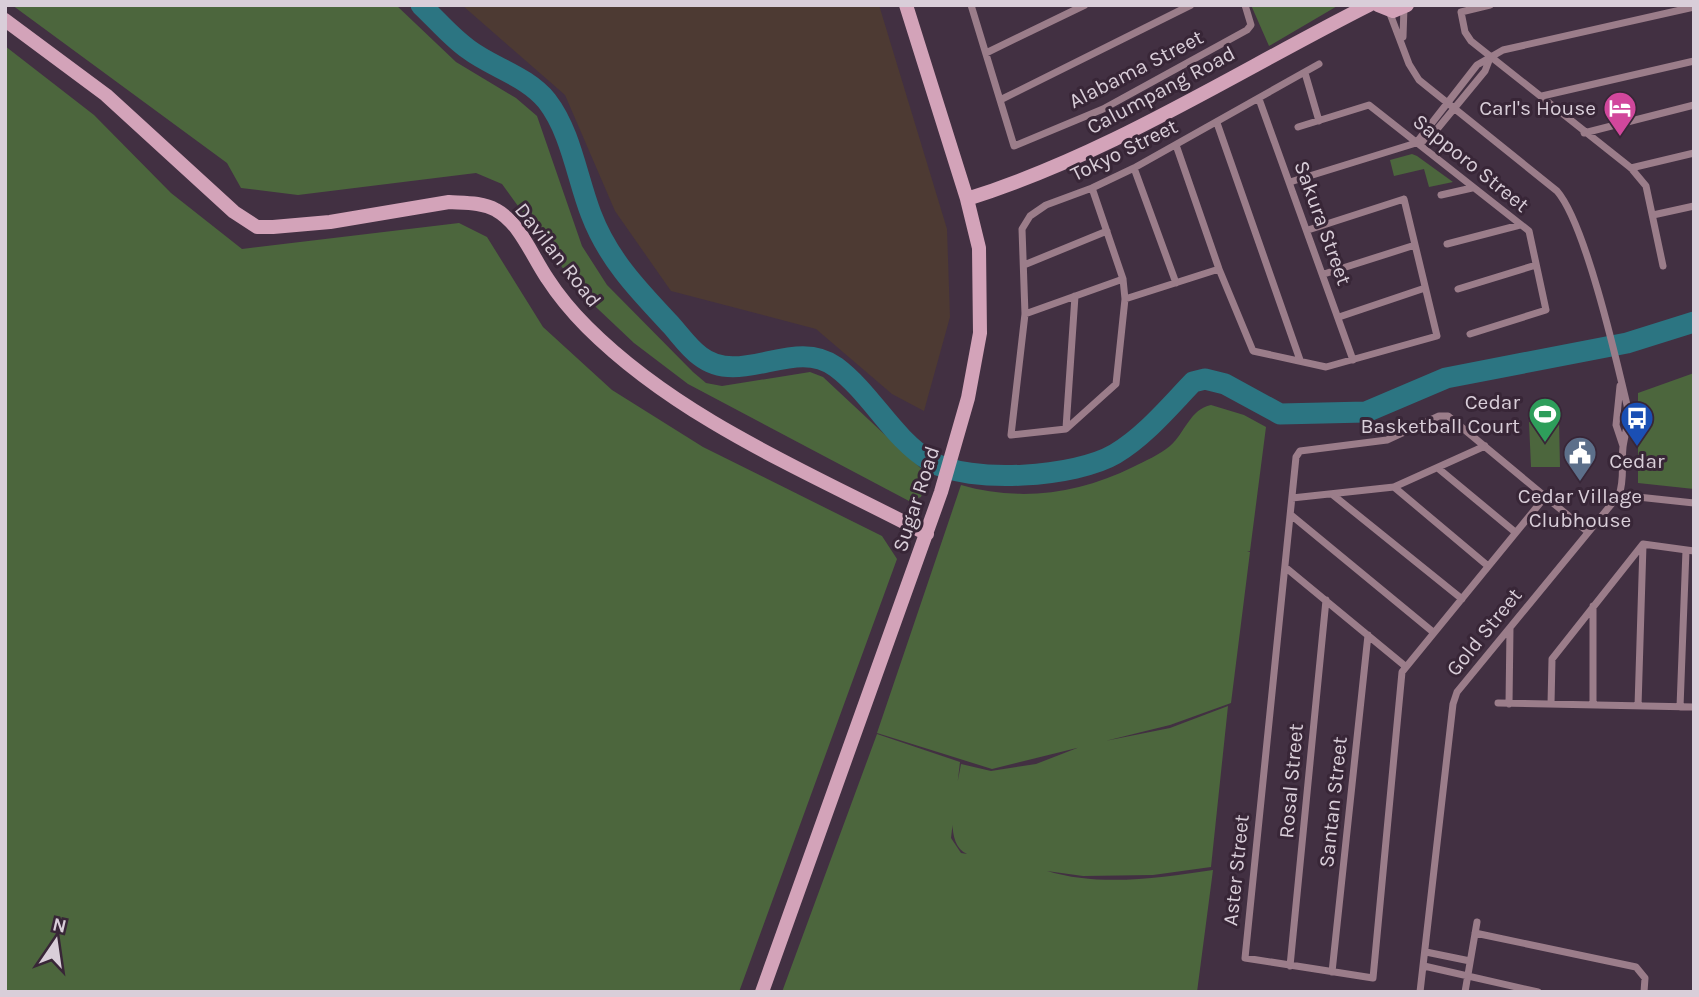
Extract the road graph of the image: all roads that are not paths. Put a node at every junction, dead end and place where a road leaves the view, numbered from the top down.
1 (906, 5) edge
2 (971, 5) edge
3 (1084, 5) edge
4 (1191, 5) edge
5 (1245, 5) edge
6 (1369, 5) edge
7 (1490, 5) edge
8 (1405, 6) edge
9 (1694, 7) edge
10 (1384, 8) edge
11 (5, 20) edge
12 (1403, 44) junction
13 (986, 52) junction
14 (1491, 58) junction
15 (1694, 61) edge
16 (1320, 64) dead end
17 (1305, 73) junction
18 (1542, 96) junction
19 (1259, 99) junction
20 (1000, 100) junction
21 (1446, 102) junction
22 (1694, 105) edge
23 (1454, 109) junction
24 (1318, 121) junction
25 (1217, 123) junction
26 (1298, 127) dead end
27 (1584, 133) junction
28 (1417, 142) junction
29 (1176, 145) junction
30 (1694, 153) edge
31 (1134, 168) junction
32 (1631, 168) junction
33 (1290, 183) junction
34 (1092, 188) junction
35 (1472, 188) junction
36 (1441, 195) dead end
37 (967, 199) junction
38 (1694, 206) edge
39 (1653, 215) junction
40 (1520, 225) junction
41 (1308, 230) junction
42 (1107, 231) junction
43 (1447, 244) dead end
44 (1415, 245) junction
45 (1024, 265) junction
46 (1536, 265) junction
47 (1663, 266) dead end
48 (1219, 269) junction
49 (1324, 274) junction
50 (1123, 279) junction
51 (1176, 283) junction
52 (1425, 288) junction
53 (1458, 289) dead end
54 (1075, 296) junction
55 (1125, 299) junction
56 (1025, 314) junction
57 (1339, 317) junction
58 (1470, 334) dead end
59 (1300, 360) junction
60 (1353, 360) junction
61 (1620, 386) junction
62 (1066, 429) junction
63 (1485, 446) junction
64 (1623, 447) junction
65 (1439, 469) junction
66 (1394, 487) junction
67 (1333, 495) junction
68 (1619, 495) junction
69 (1545, 497) junction
70 (1292, 498) junction
71 (1694, 503) edge
72 (1291, 515) junction
73 (1515, 532) junction
74 (1588, 532) junction
75 (927, 534) junction
76 (1643, 544) junction
77 (1690, 550) edge
78 (1488, 566) junction
79 (1284, 567) junction
80 (1462, 599) junction
81 (1326, 600) junction
82 (1593, 605) junction
83 (1510, 628) junction
84 (1433, 632) junction
85 (1368, 635) junction
86 (1405, 666) junction
87 (1498, 704) dead end
88 (1509, 704) junction
89 (1550, 705) junction
90 (1593, 705) junction
91 (1638, 706) junction
92 (1680, 707) junction
93 (1694, 707) edge
94 (1477, 922) dead end
95 (1475, 933) junction
96 (1426, 951) junction
97 (1471, 961) junction
98 (1290, 966) junction
99 (1424, 966) junction
100 (1332, 972) junction
101 (1468, 976) junction
102 (1509, 988) edge
103 (762, 992) edge
104 (1420, 992) edge
105 (1465, 992) edge
106 (1538, 992) edge
107 (1644, 992) edge

1 - 37 main road, Sugar Road
2 - 13 street
3 - 13 street
4 - 20 street
5 - 20 street, Alabama Street
6 - 37 main road, Calumpang Road
7 - 14 street
8 - 10 main road
8 - 12 street
9 - 14 street
10 - 12 street
11 - 75 main road, Davilan Road
12 - 21 street
13 - 20 street
14 - 18 street
14 - 21 street
14 - 23 street
15 - 18 street
16 - 17 street, Tokyo Street
17 - 19 street, Tokyo Street
17 - 24 street
18 - 27 street
19 - 25 street, Tokyo Street
19 - 33 street, Sakura Street
21 - 23 street
21 - 28 street
22 - 27 street
23 - 28 street
23 - 61 street
24 - 26 street, Sapporo Street
24 - 28 street, Sapporo Street
25 - 29 street, Tokyo Street
25 - 59 street
27 - 32 street
28 - 33 street
28 - 35 street, Sapporo Street
29 - 31 street, Tokyo Street
29 - 48 street
30 - 32 street
31 - 34 street, Tokyo Street
31 - 51 street
32 - 39 street
33 - 41 street, Sakura Street
34 - 42 street
34 - 45 street, Tokyo Street
35 - 36 street
35 - 40 street, Sapporo Street
37 - 75 main road, Sugar Road
38 - 39 street
39 - 47 street
40 - 43 street
40 - 46 street, Sapporo Street
41 - 44 street
41 - 49 street, Sakura Street
42 - 45 street
42 - 50 street
44 - 49 street
44 - 52 street
45 - 56 street, Tokyo Street
46 - 53 street
46 - 58 street, Sapporo Street
48 - 51 street
48 - 59 street
49 - 57 street, Sakura Street
50 - 54 street
50 - 55 street
51 - 55 street
52 - 57 street
52 - 60 street
54 - 56 street
54 - 62 street
55 - 62 street
56 - 62 street, Tokyo Street
57 - 60 street, Sakura Street
59 - 60 street
61 - 64 street
61 - 64 street
63 - 65 street
63 - 69 street, Aster Street
63 - 70 street, Aster Street
64 - 68 street
65 - 66 street
65 - 73 street
66 - 67 street
66 - 78 street
67 - 70 street
67 - 80 street
68 - 71 street
68 - 74 street, Gold Street
69 - 73 street
69 - 74 street, Aster Street
70 - 72 street, Aster Street
72 - 79 street, Aster Street
72 - 84 street
73 - 78 street
74 - 83 street, Gold Street
75 - 103 main road, Sugar Road
76 - 77 street
76 - 82 street
76 - 91 street
77 - 92 street
78 - 80 street
79 - 81 street
79 - 98 street, Aster Street
80 - 84 street
81 - 85 street
81 - 98 street, Rosal Street
82 - 89 street
82 - 90 street
83 - 88 street
83 - 96 street, Gold Street
84 - 86 street
85 - 86 street
85 - 100 street, Santan Street
86 - 100 street, Aster Street
87 - 88 street
88 - 89 street
89 - 90 street
90 - 91 street
91 - 92 street
92 - 93 street
94 - 95 street
95 - 97 street
95 - 107 street
96 - 97 street
96 - 99 street, Gold Street
97 - 101 street
98 - 100 street, Aster Street
99 - 101 street
99 - 104 street, Gold Street
101 - 102 street
101 - 105 street
102 - 106 street

